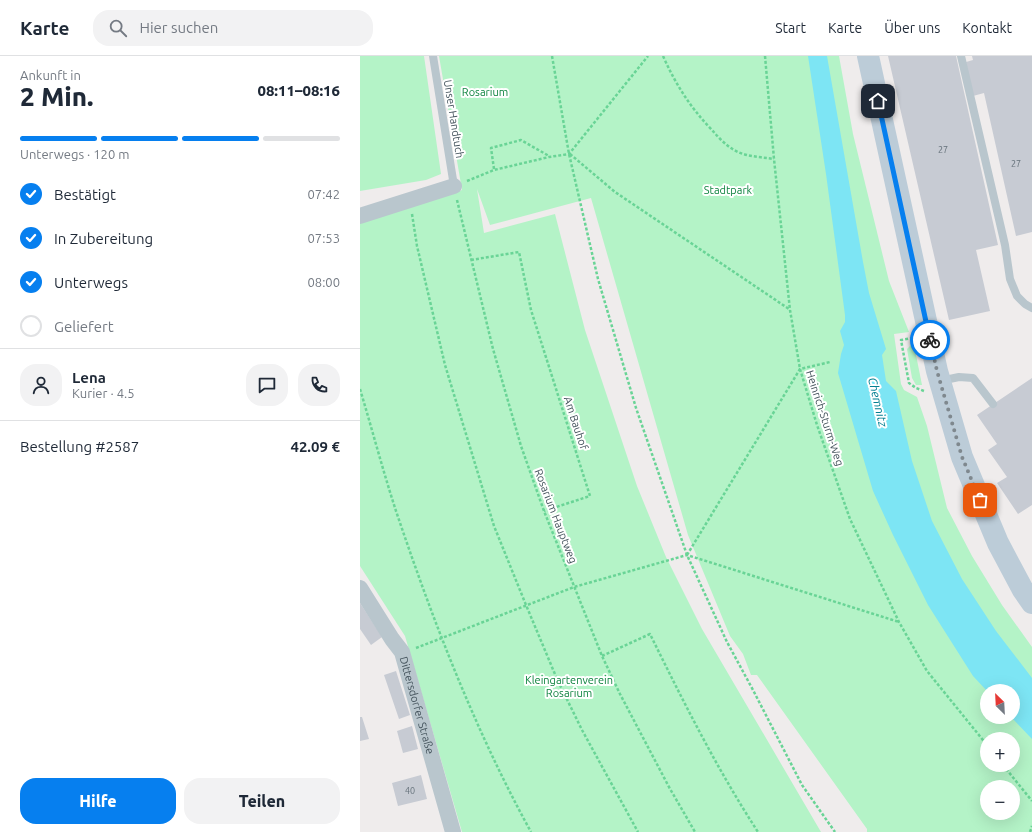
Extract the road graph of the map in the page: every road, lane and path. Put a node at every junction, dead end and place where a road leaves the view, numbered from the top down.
1 (433, 56) edge
2 (552, 56) edge
3 (648, 56) edge
4 (663, 56) edge
5 (765, 56) edge
6 (868, 56) edge
7 (962, 56) edge
8 (569, 154) junction
9 (549, 157) junction
10 (774, 159) junction
11 (494, 170) junction
12 (454, 186) junction
13 (409, 201) junction
14 (360, 216) edge
15 (471, 260) junction
16 (1032, 308) edge
17 (790, 310) junction
18 (916, 337) dead end
19 (830, 362) dead end
20 (800, 369) junction
21 (934, 387) junction
22 (360, 388) edge
23 (993, 404) dead end
24 (544, 511) junction
25 (687, 555) junction
26 (574, 587) junction
27 (360, 588) edge
28 (1032, 603) edge
29 (526, 605) junction
30 (899, 622) junction
31 (443, 638) junction
32 (402, 652) junction
33 (602, 656) junction
34 (980, 736) edge
35 (1009, 772) edge
36 (1032, 801) edge
37 (1032, 826) edge
38 (453, 832) edge
39 (531, 832) edge
40 (638, 832) edge
41 (695, 832) edge
42 (758, 832) edge
43 (835, 832) edge
44 (1030, 832) edge

1 - 12 lane, Unser Handtuch
2 - 8 path
3 - 8 path
4 - 10 path
5 - 10 path, Heinrich-Sturm-Weg
6 - 21 street
7 - 16 lane
8 - 9 path
8 - 17 path
8 - 25 path
9 - 11 path
9 - 11 path
10 - 17 path, Heinrich-Sturm-Weg
11 - 12 path
12 - 13 street
12 - 15 path, Rosarium Hauptweg
13 - 14 street
13 - 29 path
15 - 24 path, Rosarium Hauptweg
15 - 24 path, Am Bauhof
17 - 20 path, Heinrich-Sturm-Weg
18 - 21 path
19 - 20 path
20 - 25 path
20 - 30 path, Heinrich-Sturm-Weg
21 - 23 lane
21 - 28 street
22 - 31 path
24 - 26 path, Rosarium Hauptweg
25 - 26 path
25 - 30 path
25 - 43 path
26 - 29 path
26 - 33 path, Rosarium Hauptweg
27 - 32 street, Dittersdorfer Straße
29 - 31 path
29 - 40 path
30 - 34 path, Heinrich-Sturm-Weg
31 - 32 path
31 - 39 path
32 - 38 street, Dittersdorfer Straße
33 - 41 path, Rosarium Hauptweg
33 - 42 path
35 - 36 path
37 - 44 path

